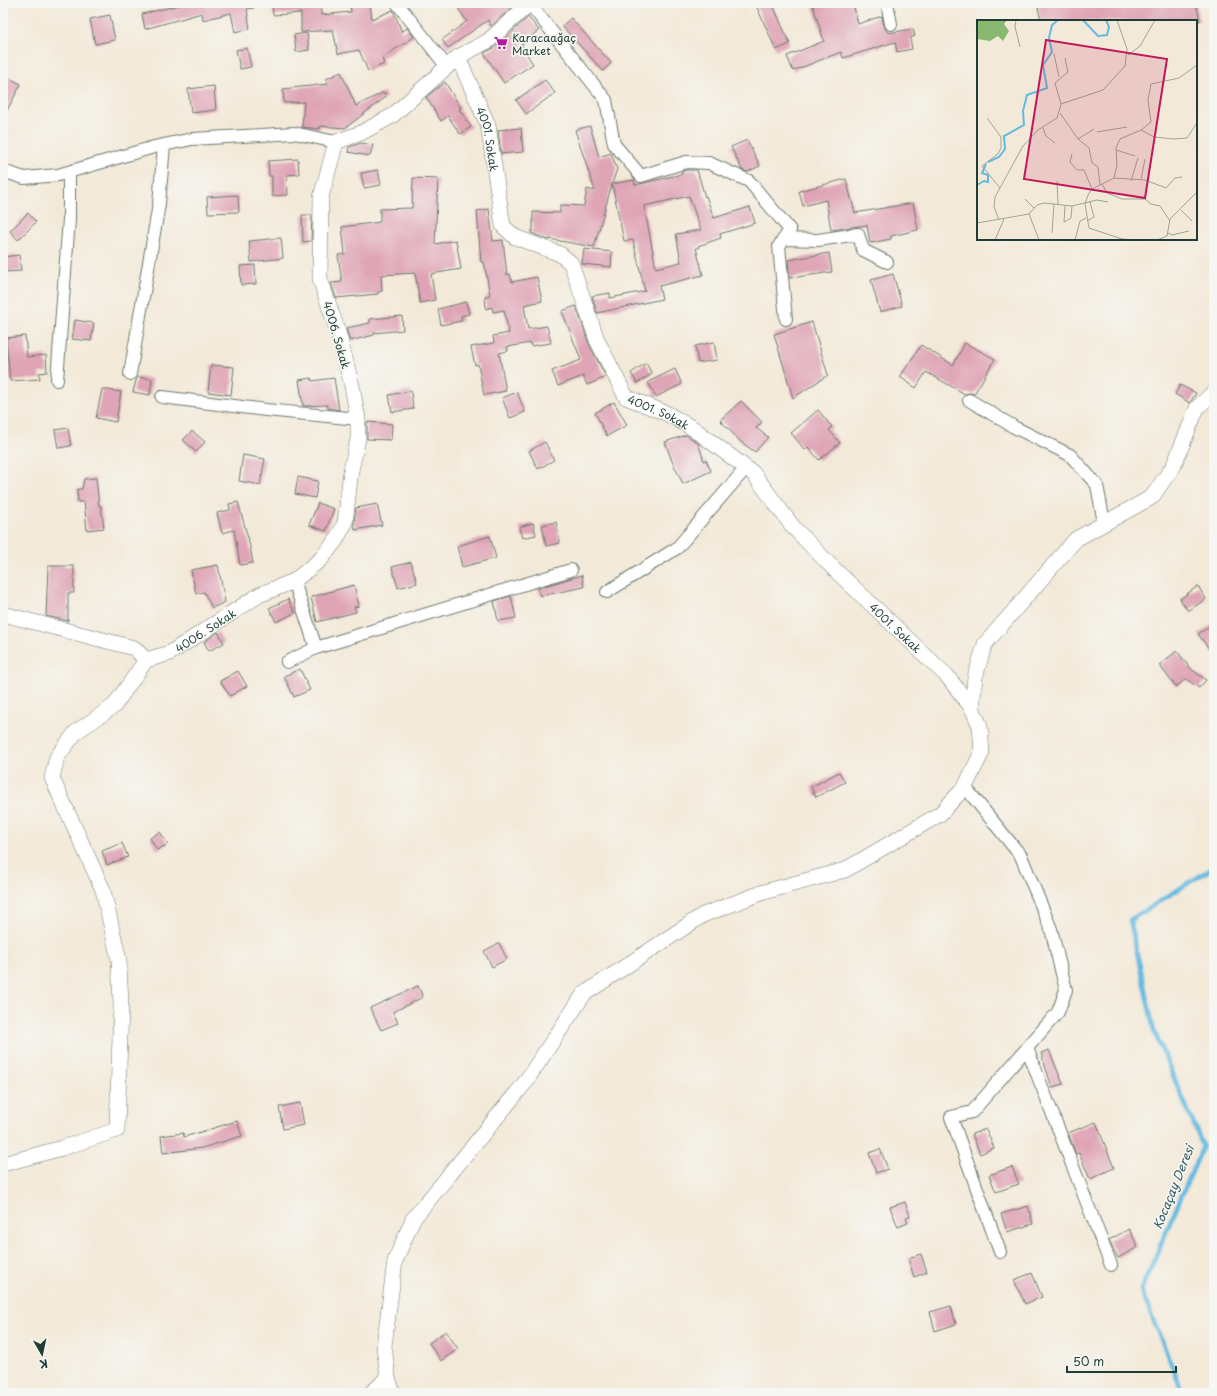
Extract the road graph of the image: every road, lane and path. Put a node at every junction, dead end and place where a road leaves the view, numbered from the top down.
1 (397, 3) edge
2 (887, 3) edge
3 (530, 4) edge
4 (891, 24) dead end
5 (453, 62) junction
6 (336, 142) junction
7 (164, 145) junction
8 (3, 171) edge
9 (68, 172) junction
10 (784, 239) junction
11 (887, 262) dead end
12 (786, 319) dead end
13 (130, 374) dead end
14 (57, 380) dead end
15 (1214, 392) edge
16 (162, 397) dead end
17 (969, 400) dead end
18 (358, 419) junction
19 (746, 468) junction
20 (1104, 523) junction
21 (571, 570) dead end
22 (294, 581) junction
23 (607, 592) dead end
24 (3, 614) edge
25 (316, 648) junction
26 (146, 660) junction
27 (287, 662) dead end
28 (972, 708) junction
29 (965, 787) junction
30 (1027, 1048) junction
31 (3, 1164) edge
32 (1000, 1252) dead end
33 (1111, 1265) dead end
34 (388, 1378) junction
35 (371, 1393) edge
36 (392, 1393) edge

1 - 5 street
2 - 4 street
3 - 5 street
3 - 10 street
5 - 6 street
5 - 19 street, 4001. Sokak
6 - 7 street
6 - 18 street, 4006. Sokak
7 - 9 street
7 - 13 street
8 - 9 street
9 - 14 street
10 - 11 street
10 - 12 street
15 - 20 street
16 - 18 street
17 - 20 street
18 - 22 street, 4006. Sokak
19 - 23 street
19 - 28 street, 4001. Sokak
20 - 28 street
21 - 25 street
22 - 25 street
22 - 26 street, 4006. Sokak
24 - 26 street
25 - 27 street
26 - 31 street
28 - 29 street
29 - 30 street
29 - 34 street
30 - 32 street
30 - 33 street
34 - 35 street
34 - 36 street

